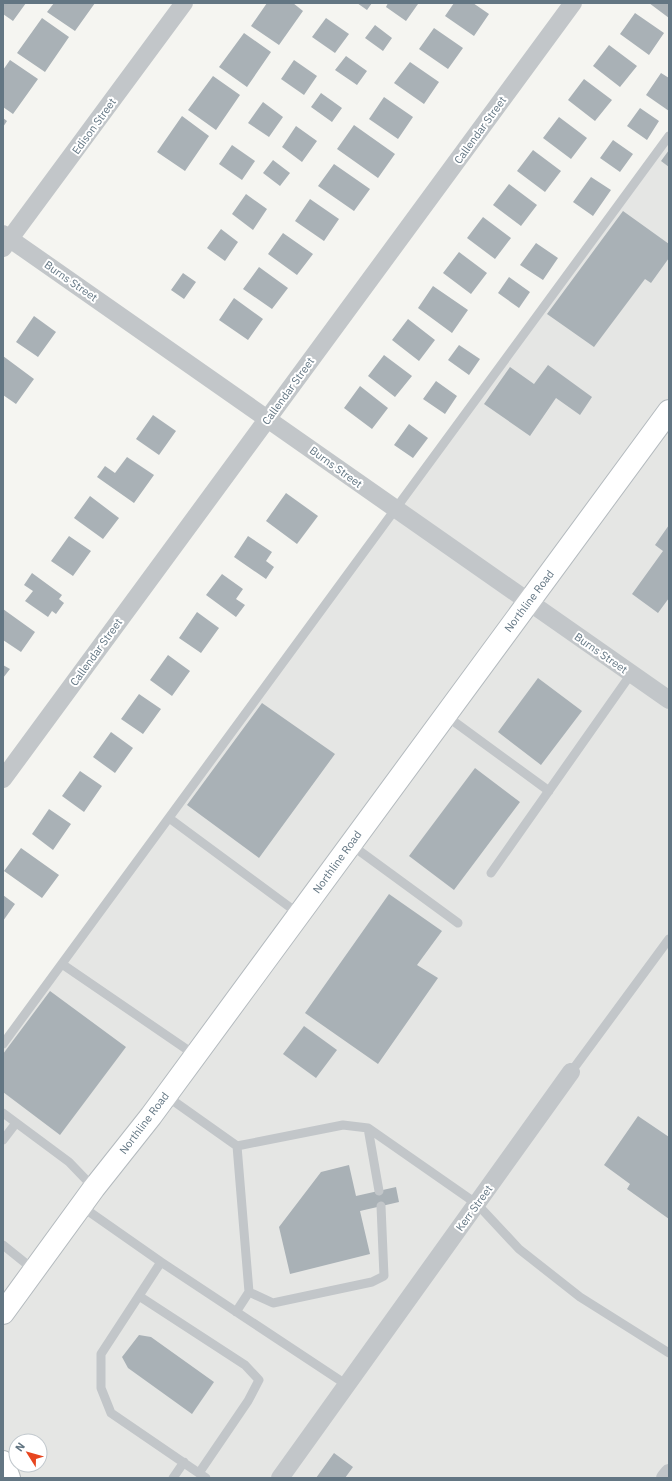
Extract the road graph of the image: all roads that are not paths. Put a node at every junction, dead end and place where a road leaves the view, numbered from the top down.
1 (184, 3) edge
2 (573, 3) edge
3 (669, 136) edge
4 (5, 240) edge
5 (669, 411) edge
6 (267, 419) junction
7 (395, 509) junction
8 (528, 602) junction
9 (631, 674) junction
10 (669, 700) edge
11 (445, 715) junction
12 (3, 779) edge
13 (549, 791) junction
14 (169, 818) junction
15 (350, 844) junction
16 (491, 873) dead end
17 (299, 914) junction
18 (458, 923) dead end
19 (669, 939) edge
20 (62, 964) junction
21 (3, 1044) edge
22 (195, 1055) junction
23 (571, 1072) joint
24 (165, 1095) junction
25 (3, 1113) edge
26 (16, 1123) junction
27 (368, 1128) junction
28 (3, 1140) edge
29 (237, 1146) junction
30 (379, 1191) dead end
31 (88, 1197) junction
32 (476, 1204) junction
33 (381, 1206) dead end
34 (3, 1245) edge
35 (161, 1262) junction
36 (34, 1270) junction
37 (248, 1292) junction
38 (139, 1296) junction
39 (3, 1312) edge
40 (236, 1312) junction
41 (669, 1353) edge
42 (346, 1385) junction
43 (3, 1462) edge
44 (184, 1462) junction
45 (669, 1473) edge
46 (202, 1475) edge
47 (9, 1478) edge
48 (173, 1478) edge
49 (280, 1478) edge
50 (665, 1478) edge

1 - 4 street, Edison Street
2 - 6 street, Callendar Street
3 - 7 lane
4 - 6 street, Burns Street
5 - 8 main road, Northline Road
6 - 7 street, Burns Street
6 - 12 street, Callendar Street
7 - 8 street, Burns Street
7 - 14 lane
8 - 9 street, Burns Street
8 - 11 main road, Northline Road
9 - 10 street, Burns Street
9 - 13 lane
11 - 13 lane
11 - 15 main road, Northline Road
13 - 16 lane
14 - 17 lane
14 - 20 lane
15 - 17 main road, Northline Road
15 - 18 lane
17 - 22 main road, Northline Road
19 - 23 lane, Kerr Street
20 - 21 lane
20 - 22 lane
22 - 24 main road, Northline Road
23 - 32 street, Kerr Street
24 - 29 lane
24 - 31 main road, Northline Road
25 - 26 lane
26 - 28 lane
26 - 31 lane
27 - 29 lane
27 - 30 lane
27 - 32 lane
29 - 37 lane
31 - 35 lane
31 - 36 main road, Northline Road
32 - 41 lane
32 - 42 street, Kerr Street
33 - 37 lane
34 - 36 lane
35 - 38 lane
35 - 40 lane
36 - 39 main road, Northline Road
37 - 40 lane
38 - 44 lane
38 - 46 lane
40 - 42 lane
42 - 49 street, Kerr Street
43 - 47 main road
44 - 46 lane
44 - 48 lane
45 - 50 street

